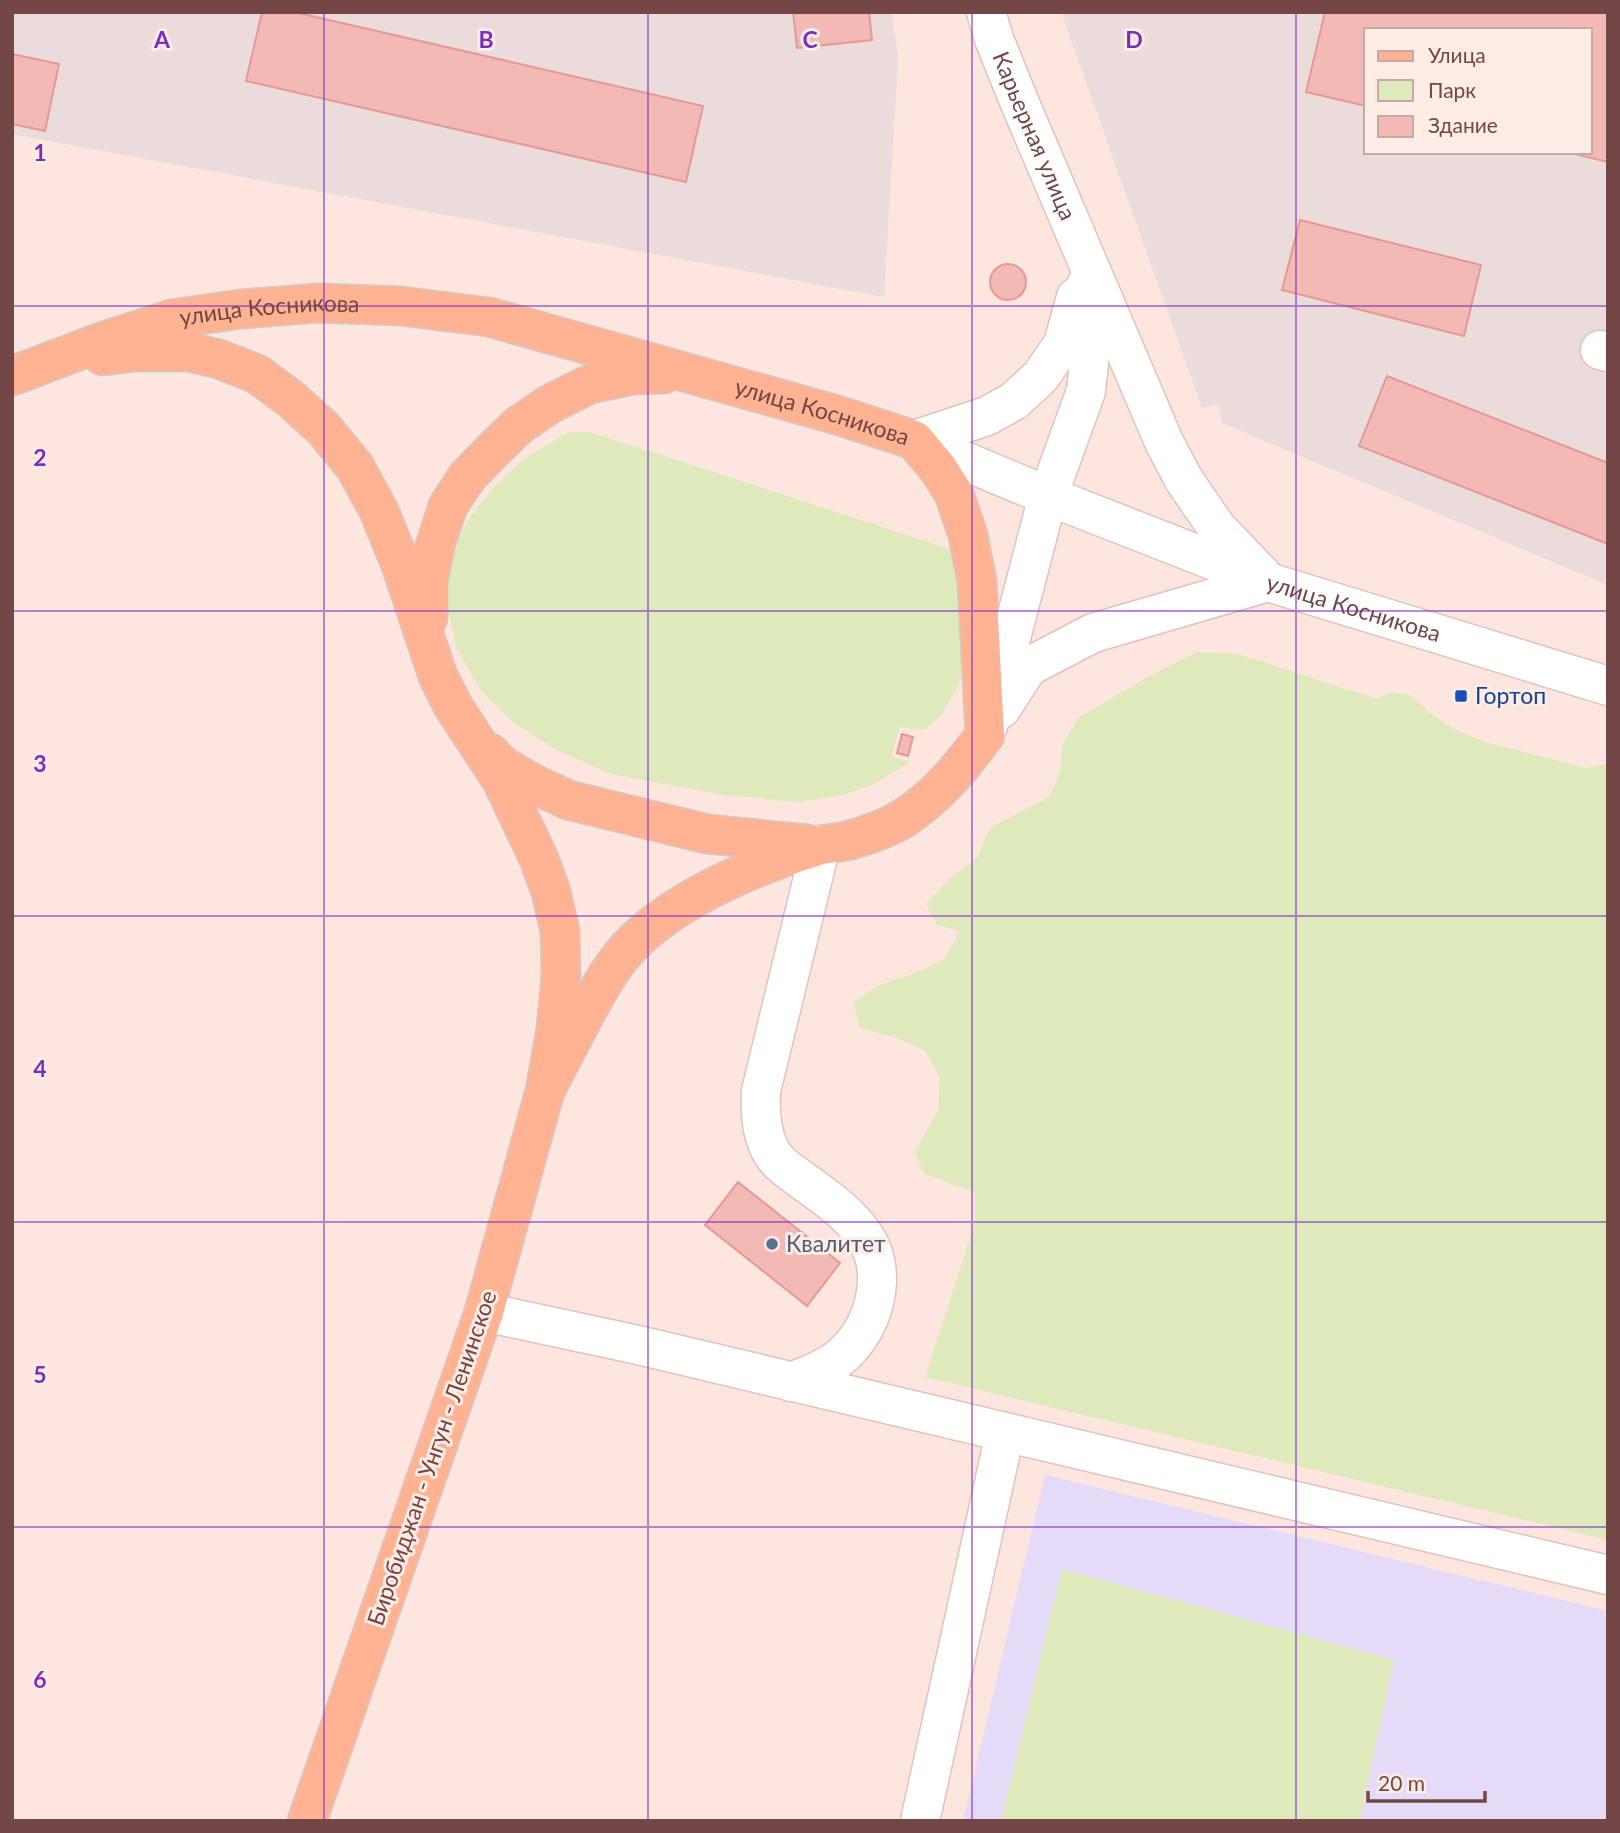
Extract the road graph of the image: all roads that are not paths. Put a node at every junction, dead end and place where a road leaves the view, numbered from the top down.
1 (986, 12) edge
2 (1086, 258) junction
3 (688, 373) junction
4 (12, 376) edge
5 (914, 440) junction
6 (1048, 496) junction
7 (1268, 582) junction
8 (429, 648) junction
9 (1608, 686) edge
10 (985, 735) junction
11 (473, 737) junction
12 (821, 845) junction
13 (545, 1091) junction
14 (484, 1312) junction
15 (791, 1382) junction
16 (1005, 1433) junction
17 (1608, 1575) edge
18 (307, 1821) edge
19 (920, 1821) edge

1 - 2 street, Карьерная улица
2 - 5 street
2 - 6 street
2 - 7 street, Карьерная улица
3 - 4 main road, улица Косникова
3 - 5 main road, улица Косникова
3 - 8 main road
4 - 8 main road
5 - 6 street, улица Косникова
5 - 10 main road
6 - 7 street, улица Косникова
6 - 10 street
7 - 9 street, улица Косникова
7 - 10 street
8 - 11 main road
10 - 12 main road
11 - 12 main road
11 - 13 main road
12 - 13 main road
12 - 15 street
13 - 14 main road, Биробиджан - Унгун - Ленинское
14 - 15 street
14 - 18 main road, Биробиджан - Унгун - Ленинское
15 - 16 street
16 - 17 street
16 - 19 street

